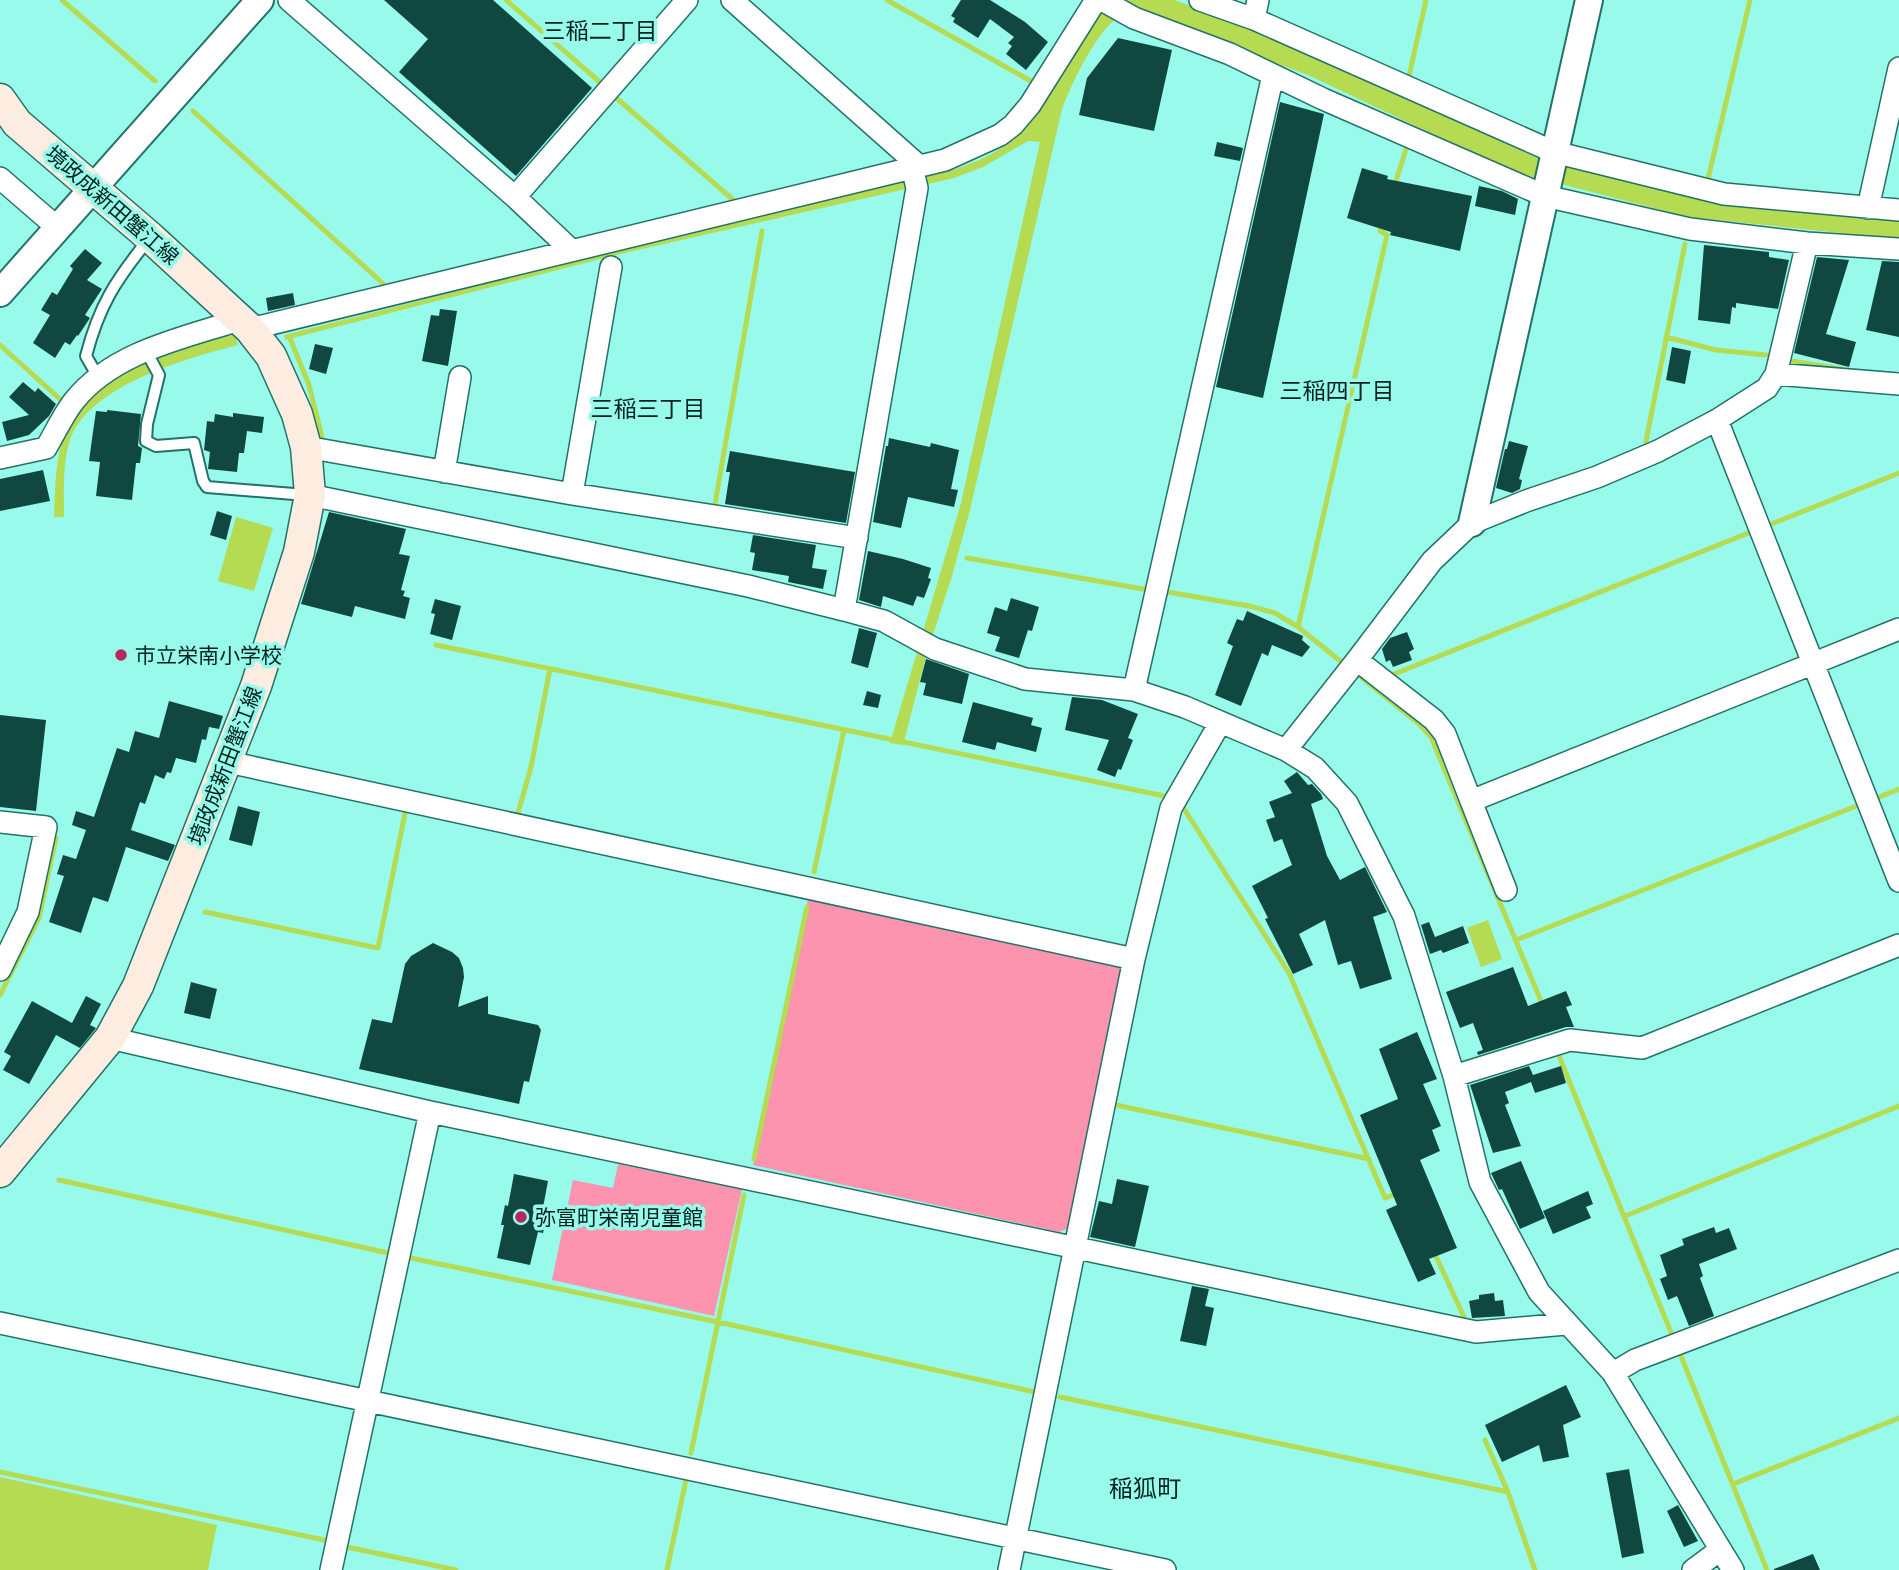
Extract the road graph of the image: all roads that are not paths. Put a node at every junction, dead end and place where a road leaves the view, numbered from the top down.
1 (260, 0) edge
2 (289, 0) edge
3 (687, 0) edge
4 (732, 0) edge
5 (1096, 0) edge
6 (1102, 0) edge
7 (1200, 0) edge
8 (1589, 0) edge
9 (1256, 10) edge
10 (1899, 68) edge
11 (1273, 75) junction
12 (0, 99) edge
13 (1554, 154) junction
14 (915, 166) junction
15 (0, 178) edge
16 (95, 189) junction
17 (1546, 191) junction
18 (514, 197) junction
19 (1868, 208) junction
20 (1899, 210) edge
21 (59, 229) junction
22 (150, 238) junction
23 (1807, 243) junction
24 (1899, 249) edge
25 (571, 250) junction
26 (611, 267) dead end
27 (0, 293) edge
28 (246, 324) junction
29 (147, 353) junction
30 (1776, 374) junction
31 (98, 377) junction
32 (460, 377) dead end
33 (1899, 384) edge
34 (1717, 420) junction
35 (306, 447) junction
36 (0, 458) edge
37 (444, 472) junction
38 (572, 494) junction
39 (310, 495) junction
40 (1472, 523) junction
41 (857, 538) junction
42 (844, 610) junction
43 (1899, 629) edge
44 (1357, 660) junction
45 (1812, 664) junction
46 (1134, 690) junction
47 (1220, 723) junction
48 (1286, 750) junction
49 (228, 762) junction
50 (1471, 801) junction
51 (0, 822) edge
52 (1899, 881) edge
53 (1506, 890) dead end
54 (1899, 945) edge
55 (1135, 959) junction
56 (0, 970) edge
57 (110, 1038) junction
58 (1454, 1076) junction
59 (430, 1112) junction
60 (0, 1172) edge
61 (1076, 1248) junction
62 (1899, 1259) edge
63 (0, 1323) edge
64 (1566, 1324) junction
65 (1613, 1373) junction
66 (367, 1399) junction
67 (1016, 1538) junction
68 (1720, 1550) junction
69 (331, 1570) edge
70 (1009, 1570) edge
71 (1165, 1570) edge
72 (1693, 1570) edge
73 (1733, 1570) edge

1 - 16 street
2 - 18 street
3 - 18 street
4 - 14 street
5 - 14 street
6 - 11 street
7 - 9 street
8 - 13 street
9 - 13 street
10 - 19 street
11 - 17 street
11 - 46 street
12 - 16 main road, 境政成新田蟹江線
13 - 17 street
13 - 19 street
14 - 25 street
14 - 41 street
15 - 21 street
16 - 21 street
16 - 22 main road, 境政成新田蟹江線
17 - 23 street
17 - 40 street
18 - 25 street
19 - 20 street
21 - 27 street
22 - 28 main road, 境政成新田蟹江線
22 - 31 lane
23 - 24 street
23 - 30 street
25 - 28 street
26 - 38 street
28 - 29 street
28 - 35 main road, 境政成新田蟹江線
29 - 31 street
29 - 39 lane
30 - 33 street
30 - 34 street
31 - 36 street
32 - 37 street
34 - 40 street
34 - 45 street
35 - 37 street
35 - 39 main road, 境政成新田蟹江線
37 - 38 street
38 - 41 street
39 - 42 street
39 - 49 main road, 境政成新田蟹江線
40 - 44 street
41 - 42 street
42 - 46 street
43 - 45 street
44 - 48 street
44 - 50 street
45 - 50 street
45 - 52 street
46 - 47 street
47 - 48 street
47 - 55 street
48 - 58 street
49 - 55 street
49 - 57 main road, 境政成新田蟹江線
50 - 53 street
51 - 56 street
54 - 58 street
55 - 61 street
57 - 59 street
57 - 60 main road, 境政成新田蟹江線
58 - 64 street
59 - 61 street
59 - 66 street
61 - 64 street
61 - 67 street
62 - 65 street
63 - 66 street
64 - 65 street
65 - 68 street
66 - 67 street
66 - 69 street
67 - 70 street
67 - 71 street
68 - 72 street
68 - 73 street

